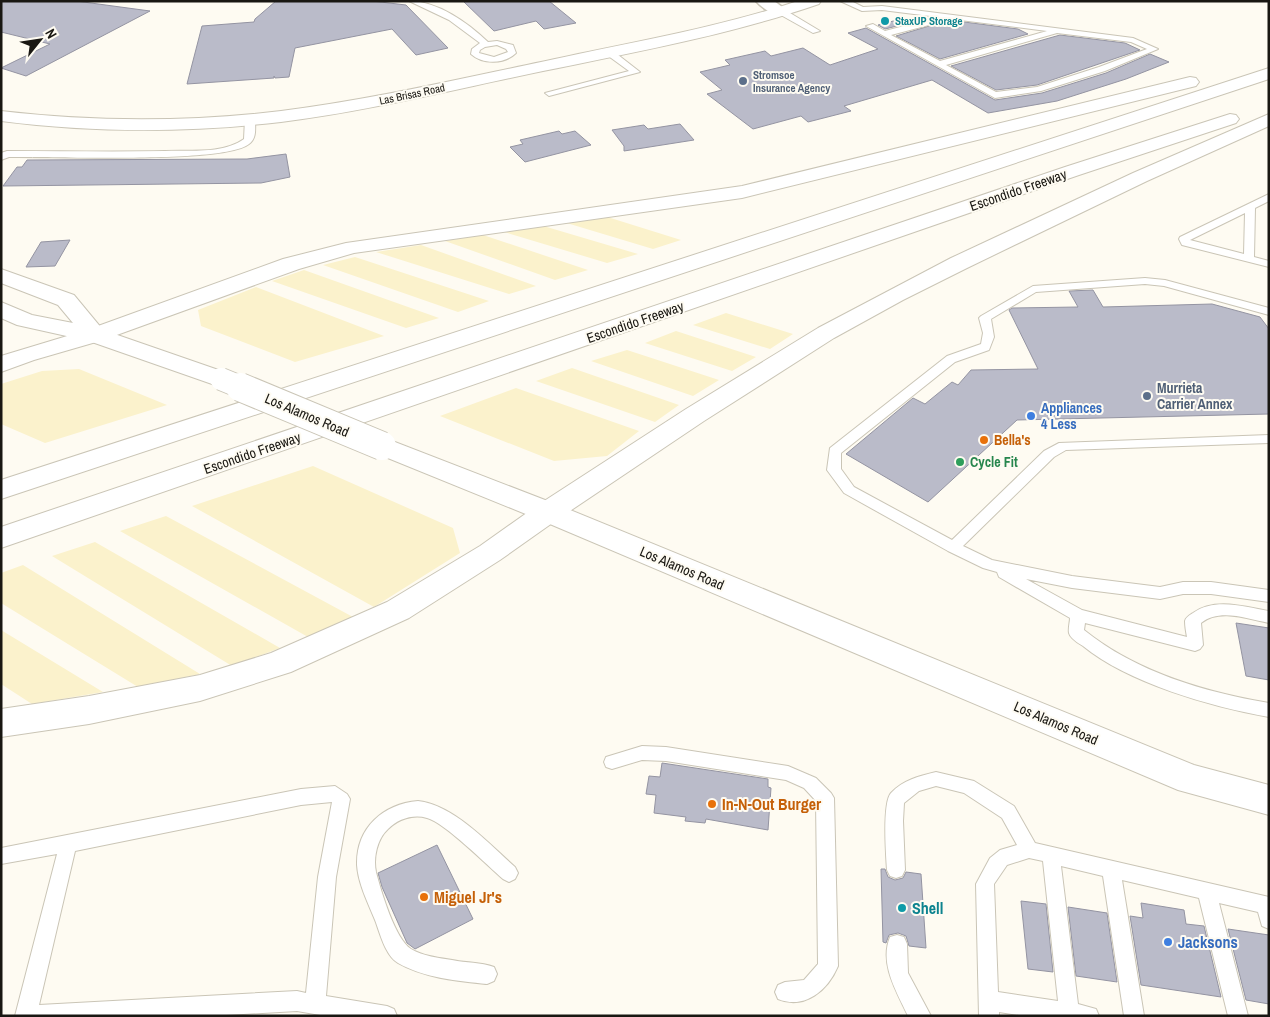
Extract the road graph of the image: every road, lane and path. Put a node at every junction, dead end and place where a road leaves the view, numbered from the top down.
1 (413, 1) edge
2 (763, 1) edge
3 (814, 1) edge
4 (844, 1) edge
5 (862, 9) junction
6 (782, 12) junction
7 (950, 17) junction
8 (854, 18) dead end
9 (870, 26) dead end
10 (816, 30) dead end
11 (1059, 31) junction
12 (884, 34) junction
13 (486, 44) junction
14 (610, 53) junction
15 (502, 58) junction
16 (1269, 63) edge
17 (939, 64) junction
18 (517, 72) junction
19 (1269, 73) edge
20 (549, 93) dead end
21 (1269, 106) edge
22 (1, 116) edge
23 (250, 119) junction
24 (1269, 119) edge
25 (1, 157) edge
26 (1269, 197) edge
27 (1250, 206) junction
28 (1248, 259) junction
29 (1269, 264) edge
30 (1, 275) edge
31 (1, 309) edge
32 (1269, 312) edge
33 (95, 335) junction
34 (1, 365) edge
35 (1269, 439) edge
36 (1, 490) edge
37 (548, 512) junction
38 (1, 538) edge
39 (952, 547) junction
40 (988, 564) junction
41 (1269, 596) edge
42 (1078, 615) junction
43 (1269, 617) edge
44 (1269, 710) edge
45 (1, 723) edge
46 (612, 762) dead end
47 (1269, 800) edge
48 (68, 844) junction
49 (1028, 850) junction
50 (1, 856) edge
51 (1052, 856) junction
52 (1111, 869) junction
53 (896, 870) dead end
54 (510, 873) dead end
55 (1207, 892) junction
56 (1268, 910) edge
57 (897, 944) dead end
58 (487, 974) dead end
59 (785, 992) dead end
60 (315, 1004) junction
61 (989, 1008) edge
62 (1069, 1013) junction
63 (25, 1016) edge
64 (387, 1016) edge
65 (921, 1016) edge
66 (1089, 1016) edge
67 (1134, 1016) edge
68 (1238, 1016) edge

1 - 13 lane
2 - 6 street
3 - 6 main road, Las Brisas Road
4 - 5 lane
5 - 7 lane
5 - 8 lane
6 - 10 lane
6 - 14 main road, Las Brisas Road
7 - 11 lane
7 - 12 lane
9 - 12 lane
11 - 17 lane
11 - 17 lane
12 - 17 lane
13 - 15 lane
13 - 15 lane
14 - 18 main road, Las Brisas Road
14 - 20 lane
15 - 18 lane
16 - 33 main road
18 - 23 main road, Las Brisas Road
19 - 36 main road
21 - 38 main road, Escondido Freeway
22 - 23 main road, Las Brisas Road
23 - 25 lane
24 - 37 main road
26 - 27 lane
27 - 28 lane
27 - 28 lane
28 - 29 lane
30 - 33 main road
31 - 33 main road, Los Alamos Road
32 - 39 lane
33 - 34 main road
33 - 37 main road, Los Alamos Road, bridge
35 - 39 lane
37 - 45 main road
37 - 47 main road, Los Alamos Road
39 - 40 lane
40 - 41 lane
40 - 42 lane
42 - 43 lane
42 - 44 lane
46 - 59 lane
48 - 50 lane
48 - 60 lane
48 - 63 lane
49 - 51 lane
49 - 53 lane
49 - 61 lane
51 - 52 lane
51 - 62 lane
52 - 55 lane
52 - 67 lane
54 - 58 lane
55 - 56 lane
55 - 68 lane
57 - 65 lane
60 - 63 lane
60 - 64 lane
61 - 62 lane
62 - 66 lane

